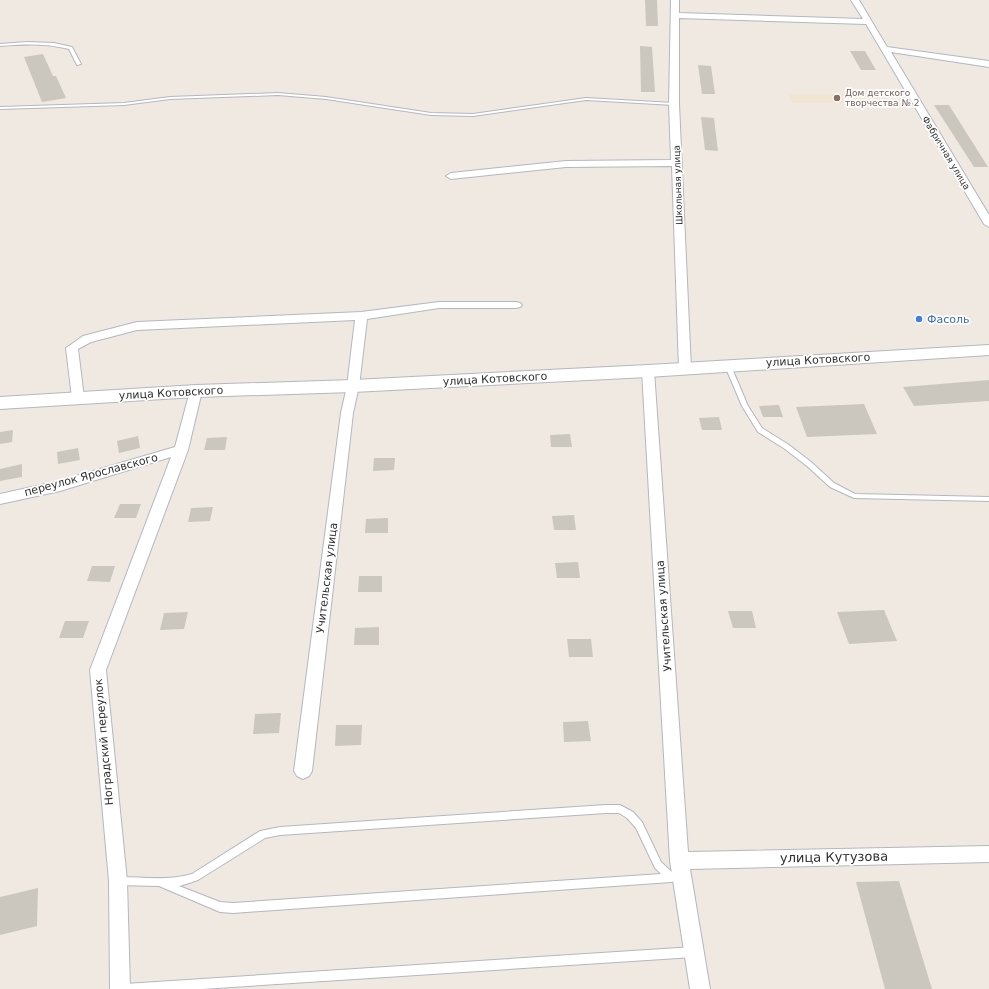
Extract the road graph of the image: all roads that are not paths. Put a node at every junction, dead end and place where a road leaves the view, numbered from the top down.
1 (675, 0) edge
2 (855, 0) edge
3 (675, 14) junction
4 (867, 22) junction
5 (0, 45) edge
6 (884, 49) junction
7 (79, 64) dead end
8 (989, 64) edge
9 (674, 104) junction
10 (0, 108) edge
11 (677, 163) junction
12 (451, 176) dead end
13 (989, 224) edge
14 (516, 305) dead end
15 (361, 316) junction
16 (989, 350) edge
17 (728, 366) junction
18 (685, 369) junction
19 (648, 371) junction
20 (353, 386) junction
21 (196, 391) junction
22 (78, 398) junction
23 (0, 402) edge
24 (181, 450) junction
25 (0, 499) edge
26 (989, 499) edge
27 (303, 771) dead end
28 (989, 854) edge
29 (678, 872) junction
30 (118, 881) junction
31 (159, 882) junction
32 (694, 952) junction
33 (120, 989) edge
34 (125, 989) edge
35 (700, 989) edge

1 - 3 street, Школьная улица
2 - 4 street, Фабричная улица
3 - 4 street
3 - 9 street, Школьная улица
4 - 6 street, Фабричная улица
5 - 7 lane
6 - 8 street
6 - 13 street, Фабричная улица
9 - 10 lane
9 - 11 street, Школьная улица
11 - 12 street
11 - 18 street, Школьная улица
14 - 15 street
15 - 20 street, Учительская улица
15 - 22 street
16 - 17 main road, улица Котовского
17 - 18 main road, улица Котовского
17 - 26 lane
18 - 19 main road, улица Котовского
19 - 20 main road, улица Котовского
19 - 29 street, Учительская улица
20 - 21 main road, улица Котовского
20 - 27 street, Учительская улица
21 - 22 main road, улица Котовского
21 - 24 street, Ноградский переулок
22 - 23 main road, улица Котовского
24 - 25 street, переулок Ярославского
24 - 30 street, Ноградский переулок
28 - 29 street, улица Кутузова
29 - 31 lane
29 - 31 lane
29 - 32 street, Учительская улица
30 - 31 lane
30 - 33 street, Ноградский переулок
32 - 34 lane
32 - 35 street, Учительская улица

